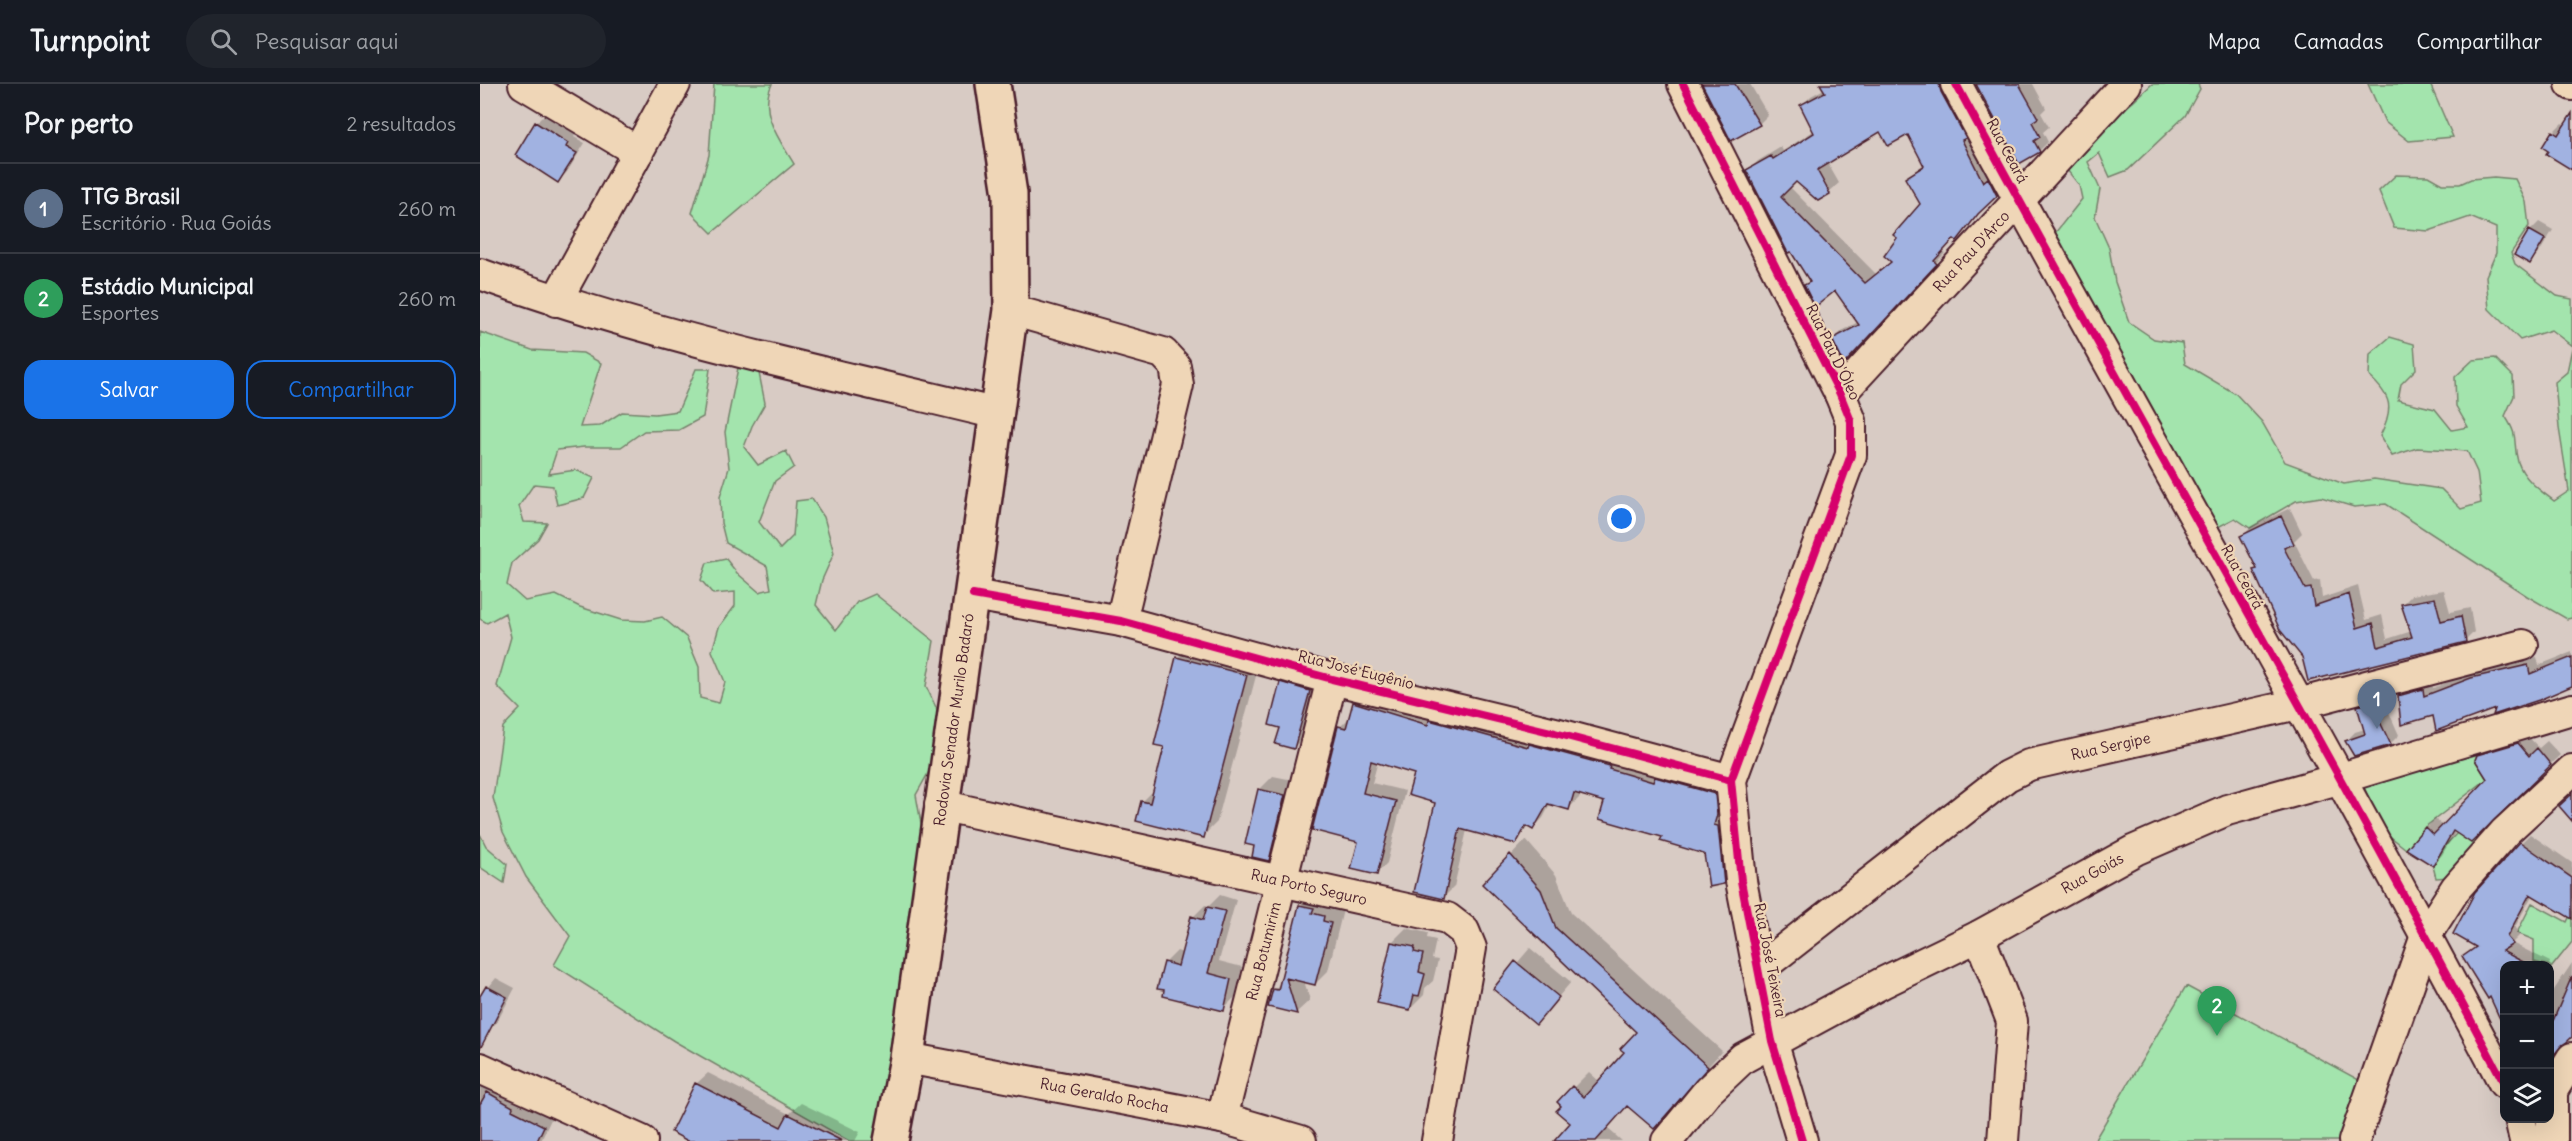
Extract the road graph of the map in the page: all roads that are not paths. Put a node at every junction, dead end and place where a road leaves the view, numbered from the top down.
1 (524, 84) edge
2 (675, 84) edge
3 (993, 84) edge
4 (1683, 84) edge
5 (1956, 84) edge
6 (2126, 84) edge
7 (638, 152) junction
8 (2019, 201) junction
9 (480, 274) edge
10 (556, 301) junction
11 (1011, 310) junction
12 (1840, 394) junction
13 (998, 414) junction
14 (973, 595) junction
15 (1121, 621) junction
16 (2523, 645) dead end
17 (1332, 679) junction
18 (2298, 704) junction
19 (2572, 709) edge
20 (2572, 770) edge
21 (2338, 779) junction
22 (1731, 780) junction
23 (940, 805) junction
24 (1280, 881) junction
25 (2427, 933) junction
26 (1979, 936) junction
27 (1758, 970) junction
28 (1772, 1041) junction
29 (907, 1058) junction
30 (2572, 1058) edge
31 (480, 1068) edge
32 (2500, 1073) edge
33 (2554, 1087) edge
34 (1222, 1118) junction
35 (2521, 1123) edge
36 (2552, 1123) edge
37 (642, 1141) edge
38 (891, 1141) edge
39 (1301, 1141) edge
40 (1437, 1141) edge
41 (1667, 1141) edge
42 (1802, 1141) edge
43 (2003, 1141) edge
44 (2354, 1141) edge
45 (2525, 1141) edge
46 (2552, 1141) edge

1 - 7 street
2 - 7 street
3 - 11 main road, Rodovia Senador Murilo Badaró
4 - 12 street, Rua Pau D'Óleo
5 - 8 street, Rua Ceará
6 - 8 street, Rua Pau D'Arco
7 - 10 street
8 - 12 street, Rua Pau D'Arco
8 - 18 street, Rua Ceará
9 - 10 street
10 - 13 street
11 - 13 main road, Rodovia Senador Murilo Badaró
11 - 15 street
12 - 22 street, Rua Pau D'Óleo
13 - 14 main road, Rodovia Senador Murilo Badaró
14 - 15 street, Rua José Eugênio
14 - 23 main road, Rodovia Senador Murilo Badaró
15 - 17 street, Rua José Eugênio
16 - 18 street, Rua Sergipe
17 - 22 street, Rua José Eugênio
17 - 24 street, Rua Botumirim
18 - 21 street, Rua Ceará
18 - 27 street, Rua Sergipe
19 - 21 street, Rua Goiás
20 - 25 street
21 - 25 street, Rua Ceará
21 - 26 street, Rua Goiás
22 - 27 street, Rua José Teixeira
23 - 24 street, Rua Porto Seguro
23 - 29 main road, Rodovia Senador Murilo Badaró
24 - 34 street, Rua Botumirim
24 - 40 street, Rua Porto Seguro
25 - 32 street, Rua Ceará
25 - 44 street
26 - 28 street, Rua Goiás
26 - 43 street
27 - 28 street, Rua José Teixeira
28 - 41 street, Rua Goiás
28 - 42 street, Rua José Teixeira
29 - 34 street, Rua Geraldo Rocha
29 - 38 main road, Rodovia Senador Murilo Badaró
30 - 33 street
31 - 37 street
34 - 39 street, Rua Geraldo Rocha
35 - 45 street
36 - 46 street

